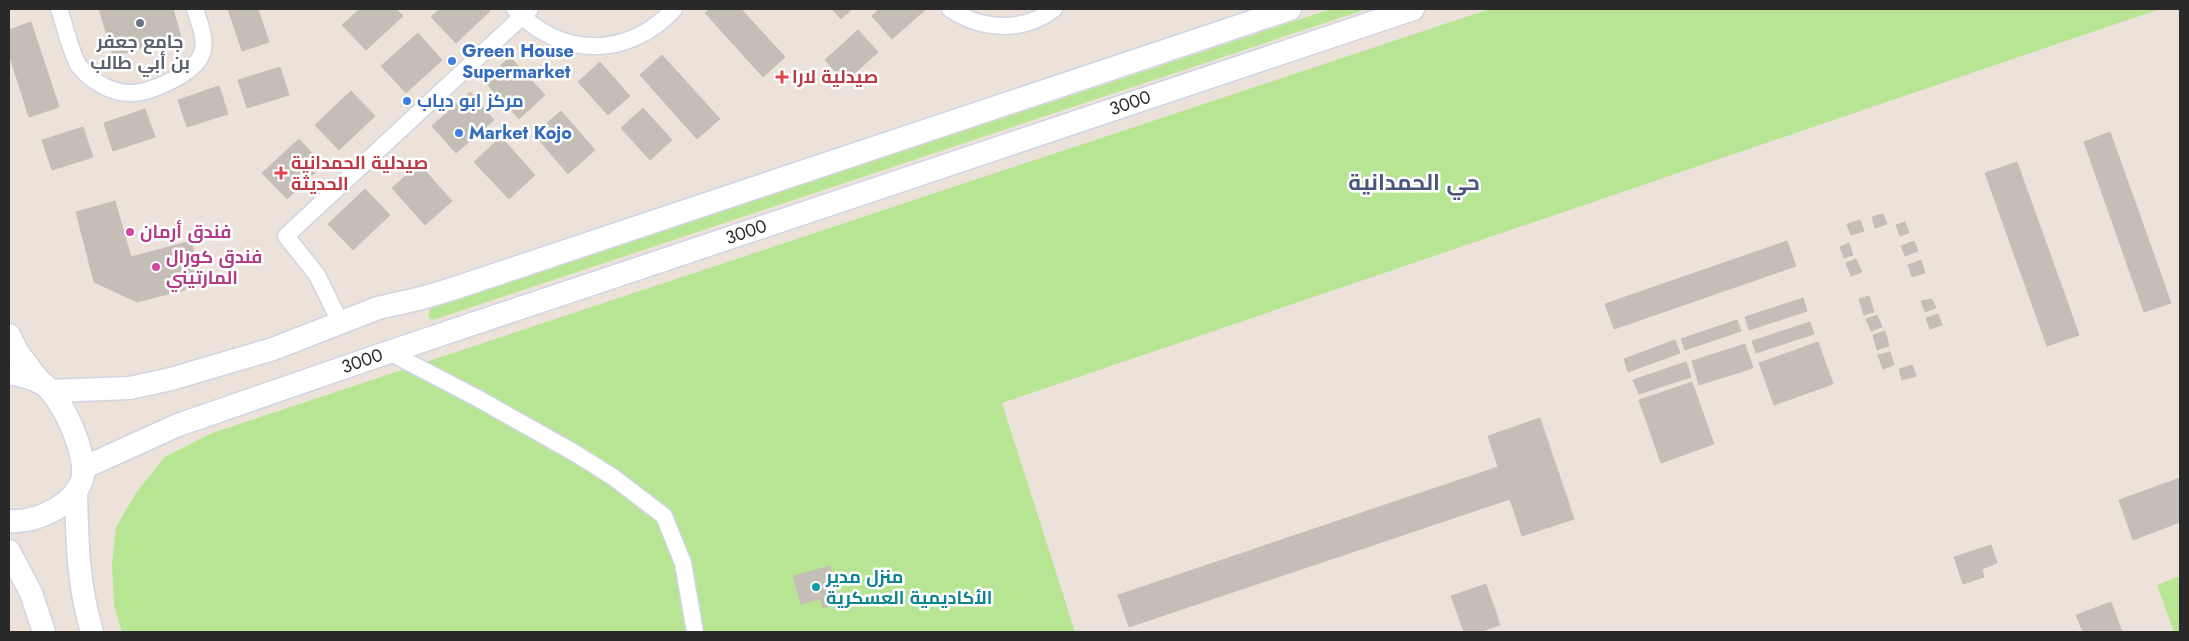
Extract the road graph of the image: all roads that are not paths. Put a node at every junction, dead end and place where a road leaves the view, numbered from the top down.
1 (59, 9) edge
2 (195, 9) edge
3 (674, 9) edge
4 (950, 9) edge
5 (1054, 9) edge
6 (1290, 9) edge
7 (1413, 9) edge
8 (522, 11) edge
9 (340, 324) junction
10 (9, 336) edge
11 (389, 352) junction
12 (9, 373) edge
13 (46, 387) junction
14 (83, 468) junction
15 (76, 491) junction
16 (9, 521) edge
17 (9, 551) edge
18 (44, 632) edge
19 (92, 632) edge
20 (695, 632) edge

1 - 2 street
3 - 8 street
4 - 5 street
6 - 9 street
7 - 11 street, 3000
8 - 9 street
9 - 13 street
10 - 13 street
11 - 14 street, 3000
11 - 20 street
12 - 13 street
13 - 14 street
14 - 15 street
15 - 16 street
15 - 19 street
17 - 18 street

